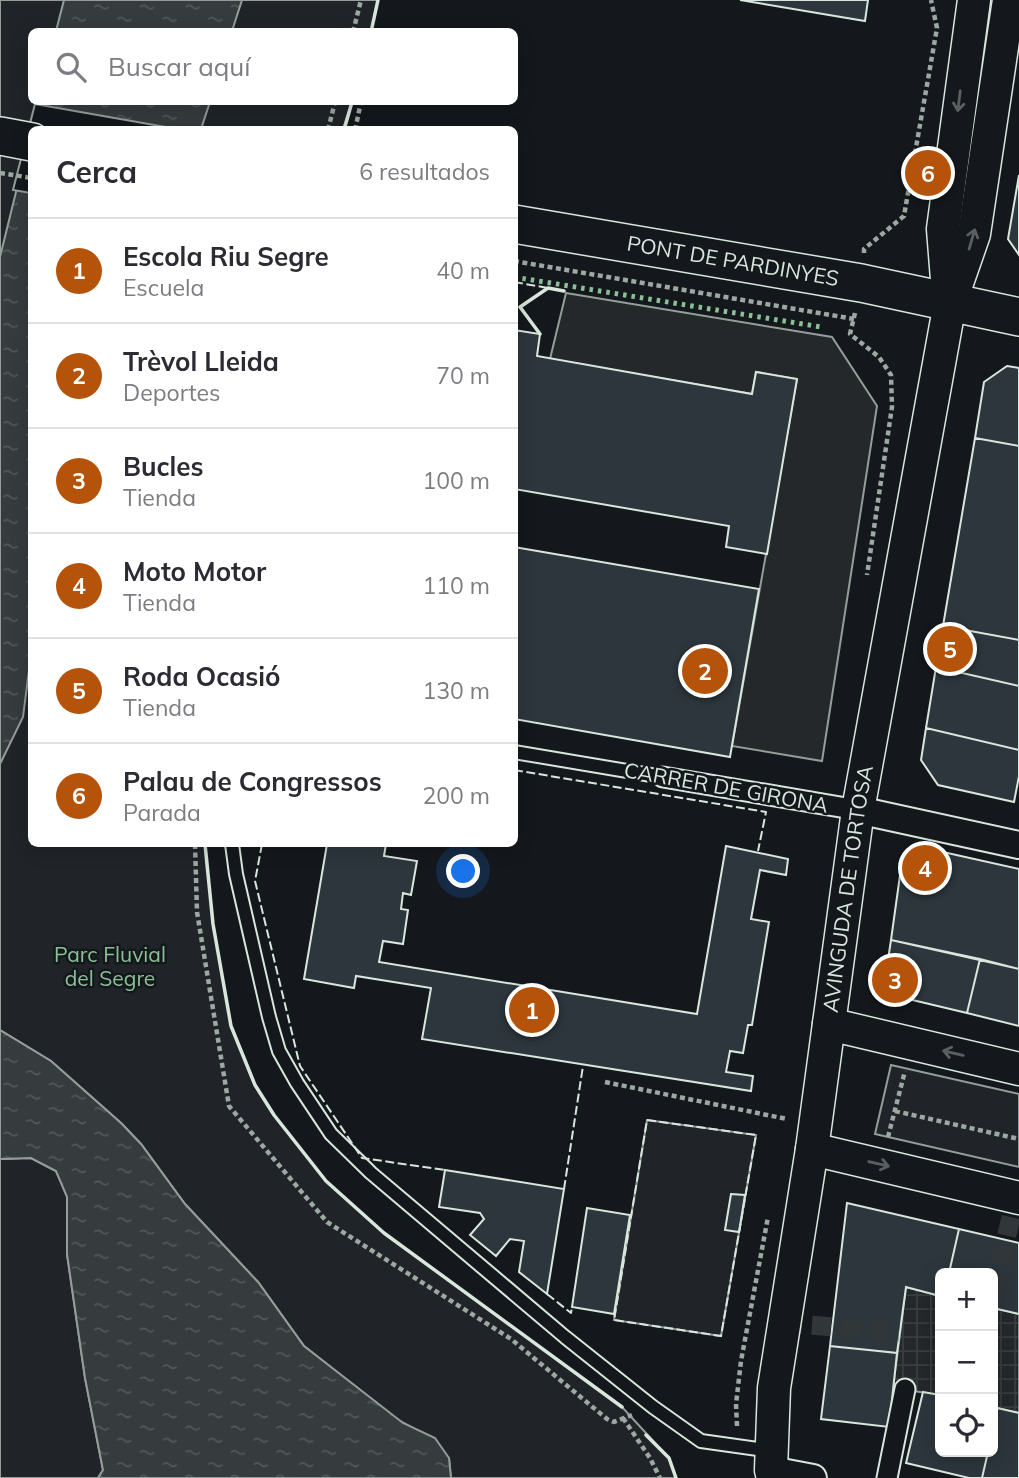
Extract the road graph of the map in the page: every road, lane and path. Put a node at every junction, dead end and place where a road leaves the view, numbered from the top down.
1 (361, 0) edge
2 (931, 0) edge
3 (974, 0) edge
4 (1009, 0) edge
5 (354, 28) edge
6 (334, 105) edge
7 (360, 105) edge
8 (329, 126) edge
9 (356, 126) edge
10 (0, 136) edge
11 (28, 141) edge
12 (0, 173) edge
13 (28, 177) edge
14 (518, 225) edge
15 (864, 249) dead end
16 (518, 262) edge
17 (950, 303) junction
18 (1019, 317) edge
19 (854, 319) dead end
20 (518, 753) edge
21 (663, 776) joint
22 (858, 810) junction
23 (1019, 845) edge
24 (232, 847) edge
25 (830, 1024) junction
26 (911, 1043) junction
27 (1019, 1069) edge
28 (605, 1082) dead end
29 (895, 1111) junction
30 (814, 1136) junction
31 (1019, 1139) edge
32 (881, 1165) junction
33 (1019, 1198) edge
34 (905, 1389) dead end
35 (623, 1419) dead end
36 (772, 1466) edge
37 (660, 1478) edge
38 (813, 1478) edge
39 (887, 1478) edge

1 - 5 path
2 - 15 path
3 -> 17 street, AVINGUDA DE TORTOSA
17 -> 4 street, AVINGUDA DE TORTOSA
6 - 8 path
7 - 9 path
10 - 11 main road
12 - 13 path
14 - 17 main road, PONT DE PARDINYES
16 - 19 path, PONT DE PARDINYES
17 - 18 main road, PONT DE PARDINYES
17 - 22 street, AVINGUDA DE TORTOSA
20 - 21 lane, CARRER DE GIRONA
21 - 22 street, CARRER DE GIRONA
22 - 23 street, CARRER DE GIRONA
22 - 25 street, AVINGUDA DE TORTOSA
24 - 36 lane
25 - 26 street
25 - 30 street, AVINGUDA DE TORTOSA
27 -> 26 street
26 - 29 path
28 - 30 path
29 - 31 path
29 - 32 path
30 -> 32 street
30 - 36 street, AVINGUDA DE TORTOSA
32 - 33 street
34 - 39 street
35 - 37 path
36 - 38 street

